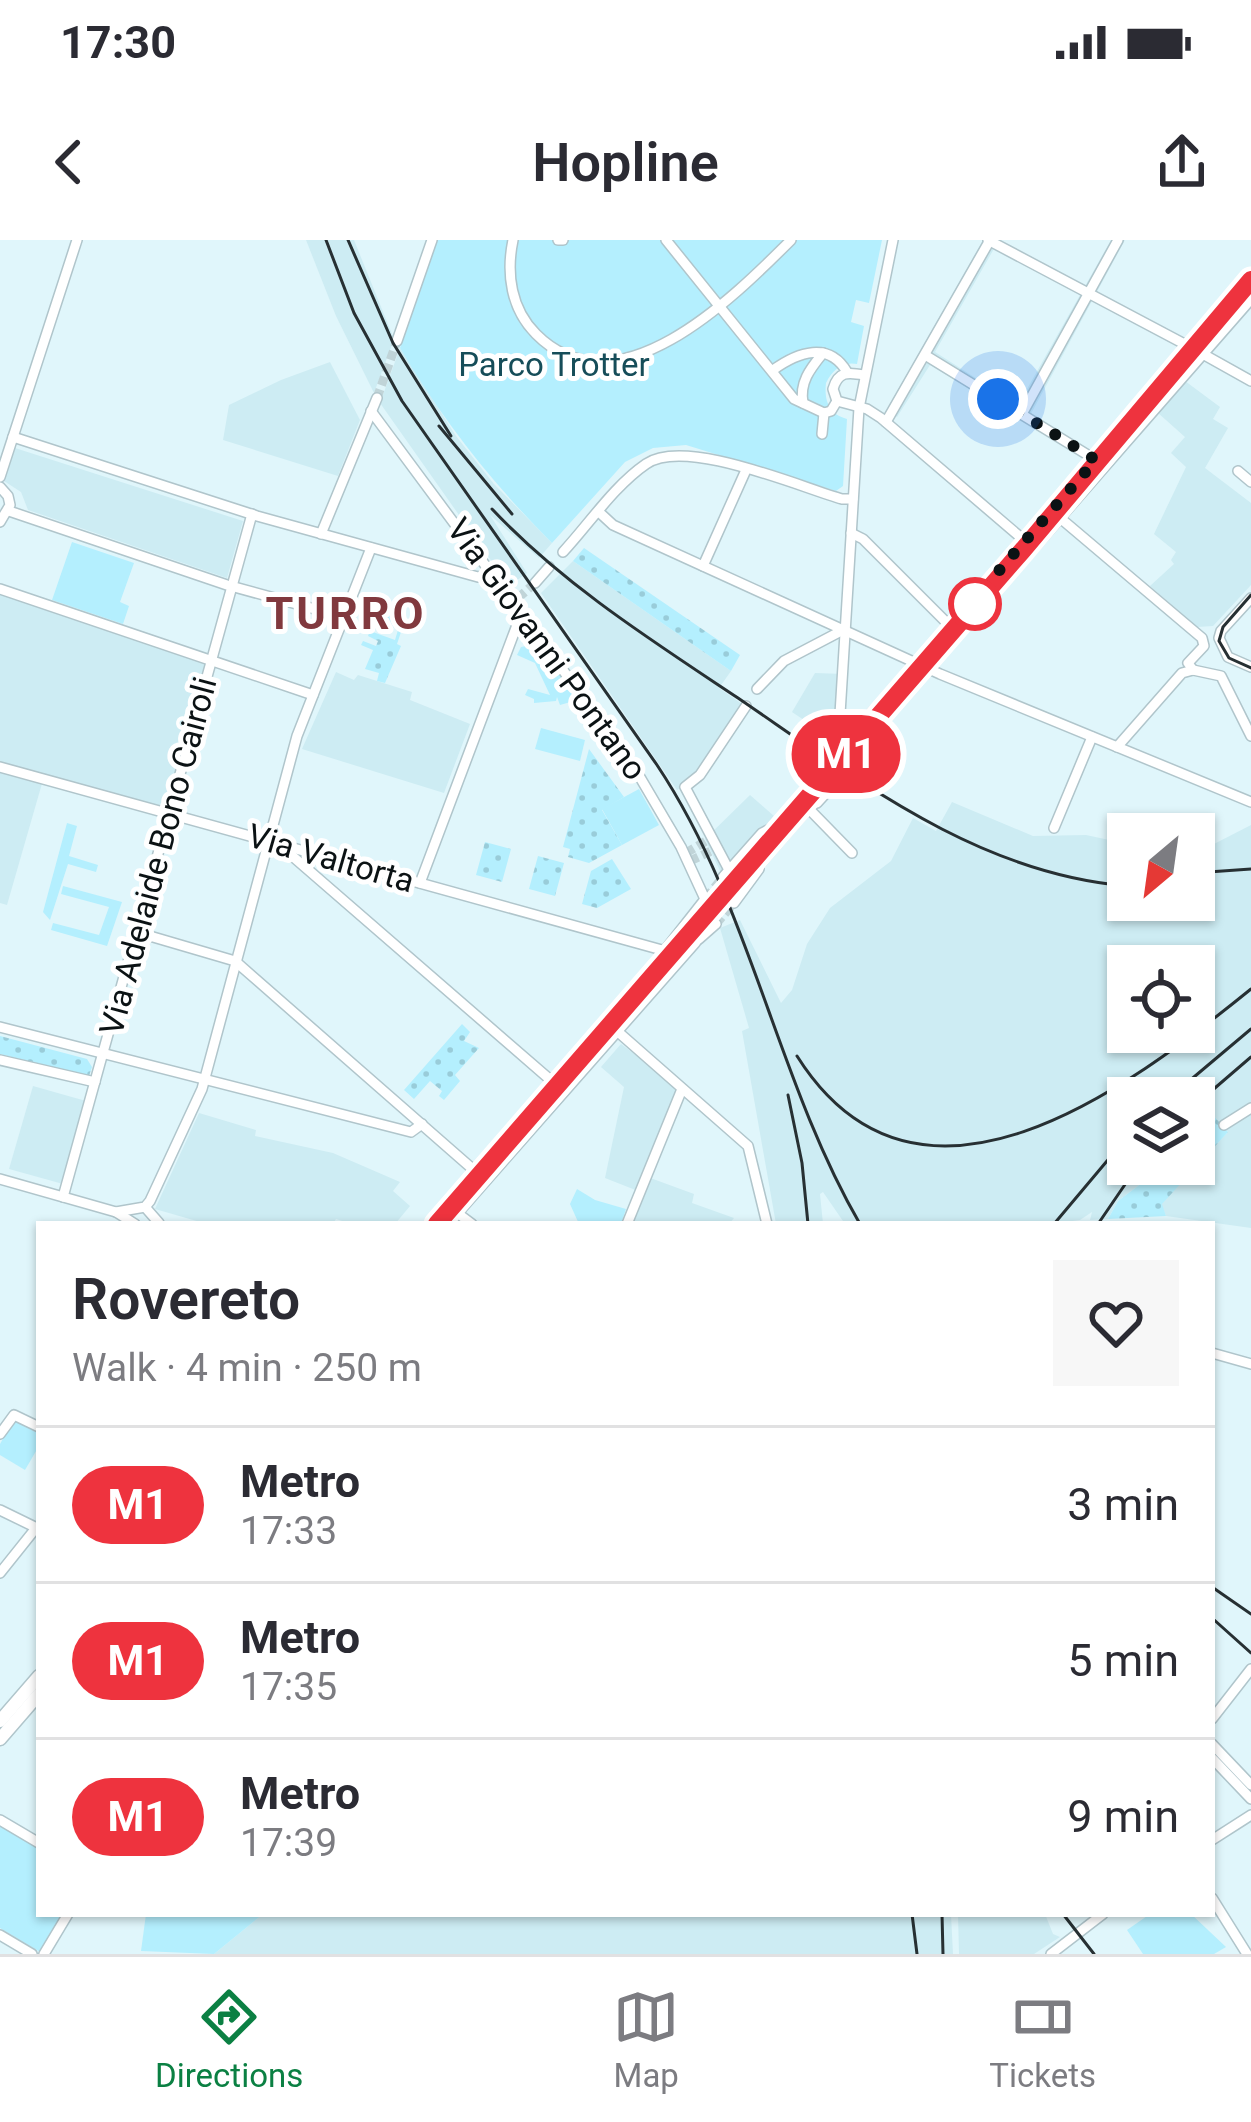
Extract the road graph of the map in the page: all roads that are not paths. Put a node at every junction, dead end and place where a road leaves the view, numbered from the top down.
1 (77, 240) edge
2 (432, 240) edge
3 (513, 240) edge
4 (666, 240) edge
5 (791, 240) edge
6 (893, 240) edge
7 (989, 240) edge
8 (1118, 240) edge
9 (1251, 281) edge
10 (1088, 293) junction
11 (1251, 297) edge
12 (719, 304) junction
13 (1228, 315) junction
14 (397, 341) tunnel mouth
15 (1197, 351) junction
16 (823, 352) junction
17 (925, 355) junction
18 (773, 370) junction
19 (848, 372) junction
20 (864, 375) junction
21 (804, 382) junction
22 (1251, 382) edge
23 (833, 389) junction
24 (377, 398) tunnel mouth
25 (838, 401) junction
26 (803, 403) junction
27 (860, 407) junction
28 (371, 411) junction
29 (824, 413) junction
30 (1022, 414) junction
31 (886, 422) junction
32 (822, 434) dead end
33 (13, 437) junction
34 (1096, 460) junction
35 (746, 470) junction
36 (1238, 471) dead end
37 (0, 477) edge
38 (1251, 482) edge
39 (0, 487) edge
40 (853, 499) junction
41 (10, 511) junction
42 (600, 513) junction
43 (252, 514) junction
44 (1059, 517) junction
45 (0, 522) edge
46 (851, 533) junction
47 (321, 534) junction
48 (1025, 541) junction
49 (371, 548) junction
50 (563, 552) dead end
51 (703, 566) junction
52 (549, 567) dead end
53 (490, 574) junction
54 (535, 583) tunnel mouth
55 (232, 586) junction
56 (0, 589) edge
57 (1251, 598) edge
58 (344, 617) junction
59 (520, 617) junction
60 (950, 626) junction
61 (845, 628) junction
62 (212, 661) junction
63 (923, 666) junction
64 (1251, 667) edge
65 (1193, 670) junction
66 (758, 689) dead end
67 (313, 695) junction
68 (889, 700) junction
69 (841, 703) junction
70 (746, 706) dead end
71 (862, 719) junction
72 (1251, 736) edge
73 (846, 737) junction
74 (1092, 737) junction
75 (1117, 747) junction
76 (0, 766) edge
77 (1251, 802) edge
78 (802, 810) junction
79 (170, 814) junction
80 (1054, 828) dead end
81 (274, 843) junction
82 (852, 853) dead end
83 (334, 859) junction
84 (323, 882) junction
85 (420, 883) junction
86 (729, 886) junction
87 (710, 908) junction
88 (136, 932) junction
89 (662, 955) junction
90 (235, 961) junction
91 (612, 1026) junction
92 (0, 1027) edge
93 (103, 1053) junction
94 (0, 1060) edge
95 (205, 1079) junction
96 (95, 1082) junction
97 (559, 1088) junction
98 (682, 1089) junction
99 (1251, 1108) edge
100 (422, 1124) junction
101 (1224, 1126) dead end
102 (476, 1172) junction
103 (0, 1179) edge
104 (63, 1198) junction
105 (456, 1212) junction
106 (139, 1215) edge
107 (434, 1221) edge
108 (448, 1221) edge
109 (468, 1221) edge
110 (628, 1221) edge
111 (766, 1221) edge
112 (1215, 1354) edge
113 (1251, 1364) edge
114 (36, 1426) edge
115 (0, 1434) edge
116 (0, 1510) edge
117 (36, 1528) edge
118 (36, 1531) edge
119 (0, 1573) edge
120 (1251, 1669) edge
121 (36, 1680) edge
122 (1251, 1680) edge
123 (1237, 1690) junction
124 (36, 1696) edge
125 (1215, 1716) edge
126 (4, 1720) edge
127 (0, 1739) edge
128 (1215, 1747) edge
129 (1215, 1762) edge
130 (1251, 1785) edge
131 (1251, 1799) edge
132 (1251, 1815) edge
133 (0, 1820) edge
134 (1215, 1838) edge
135 (36, 1841) edge
136 (1215, 1903) edge
137 (66, 1917) edge
138 (1099, 1917) edge
139 (0, 1935) edge
140 (32, 1954) edge
141 (44, 1954) edge
142 (1051, 1954) edge
143 (1247, 1954) edge

1 - 33 street
2 - 14 street
3 - 12 street
4 - 12 street
5 - 12 street
6 - 20 street
7 - 10 street
7 - 17 street
8 - 10 street
9 - 13 main road
10 - 15 street
10 - 30 street
11 - 13 main road
12 - 18 street
13 - 15 main road
15 - 22 street
15 - 34 main road
15 - 44 main road
16 - 18 street
16 - 19 street
16 - 21 street
17 - 30 street
17 - 31 street
18 - 26 street
19 - 20 street
19 - 23 street
20 - 27 street
21 - 23 street
21 - 26 street
23 - 25 street
24 - 28 street
25 - 27 street
25 - 29 street
26 - 29 street
27 - 31 street
27 - 40 street
28 - 47 street
28 - 53 street, Via Giovanni Pontano
29 - 32 street
30 - 34 street
31 - 48 street
33 - 37 street
33 - 43 street
34 - 48 main road
35 - 40 street
35 - 42 street
35 - 51 street
36 - 38 street
39 - 41 street
40 - 46 street
41 - 45 street
41 - 55 street
42 - 50 street
42 - 51 street
43 - 47 street
43 - 55 street, Via Adelaide Bono Cairoli
44 - 63 main road
44 - 65 street
46 - 60 street
46 - 61 street
47 - 49 street
48 - 60 main road
49 - 53 street
49 - 58 street
51 - 61 street
52 - 54 street
53 - 59 street, Via Giovanni Pontano
55 - 58 street
55 - 62 street, Via Adelaide Bono Cairoli
56 - 62 street
57 - 64 street
58 - 67 street
59 - 85 street
59 - 87 street, Via Giovanni Pontano
60 - 63 main road
61 - 63 street
61 - 66 street
61 - 69 street
62 - 67 street
62 - 79 street, Via Adelaide Bono Cairoli
63 - 68 main road
63 - 74 street
63 - 78 main road
65 - 72 street
65 - 75 street
67 - 81 street
68 - 71 street
68 - 78 main road
69 - 71 street
69 - 73 street
70 - 86 street
71 - 73 street
73 - 78 street
74 - 75 street
74 - 80 street
75 - 77 street
76 - 79 street, Via Valtorta
78 - 82 street
78 - 86 main road
78 - 86 main road
79 - 81 street, Via Valtorta
79 - 88 street, Via Adelaide Bono Cairoli
81 - 83 street, Via Valtorta
81 - 84 street
81 - 90 street
83 - 84 street
83 - 85 street, Via Valtorta
84 - 97 street
85 - 89 street, Via Valtorta
87 - 89 main road
87 - 91 main road
88 - 90 street
88 - 93 street, Via Adelaide Bono Cairoli
89 - 91 main road
90 - 95 street
90 - 100 street
91 - 97 main road
91 - 98 street
92 - 93 street
93 - 95 street
93 - 96 street, Via Adelaide Bono Cairoli
94 - 96 street
95 - 100 street
95 - 106 street
96 - 104 street, Via Adelaide Bono Cairoli
97 - 102 main road
97 - 105 main road
98 - 110 street
98 - 111 street
99 - 101 street
100 - 102 street
102 - 107 main road
103 - 104 street
104 - 106 street
105 - 108 main road
105 - 109 street
112 - 113 street
114 - 115 street
116 - 117 street
118 - 119 street
120 - 123 street
121 - 126 main road
122 - 123 street
123 - 125 street
124 - 126 main road
126 - 127 main road
128 - 130 street
129 - 131 street
132 - 134 street
133 - 135 street
136 - 143 street
137 - 141 street
138 - 142 street
139 - 140 street

